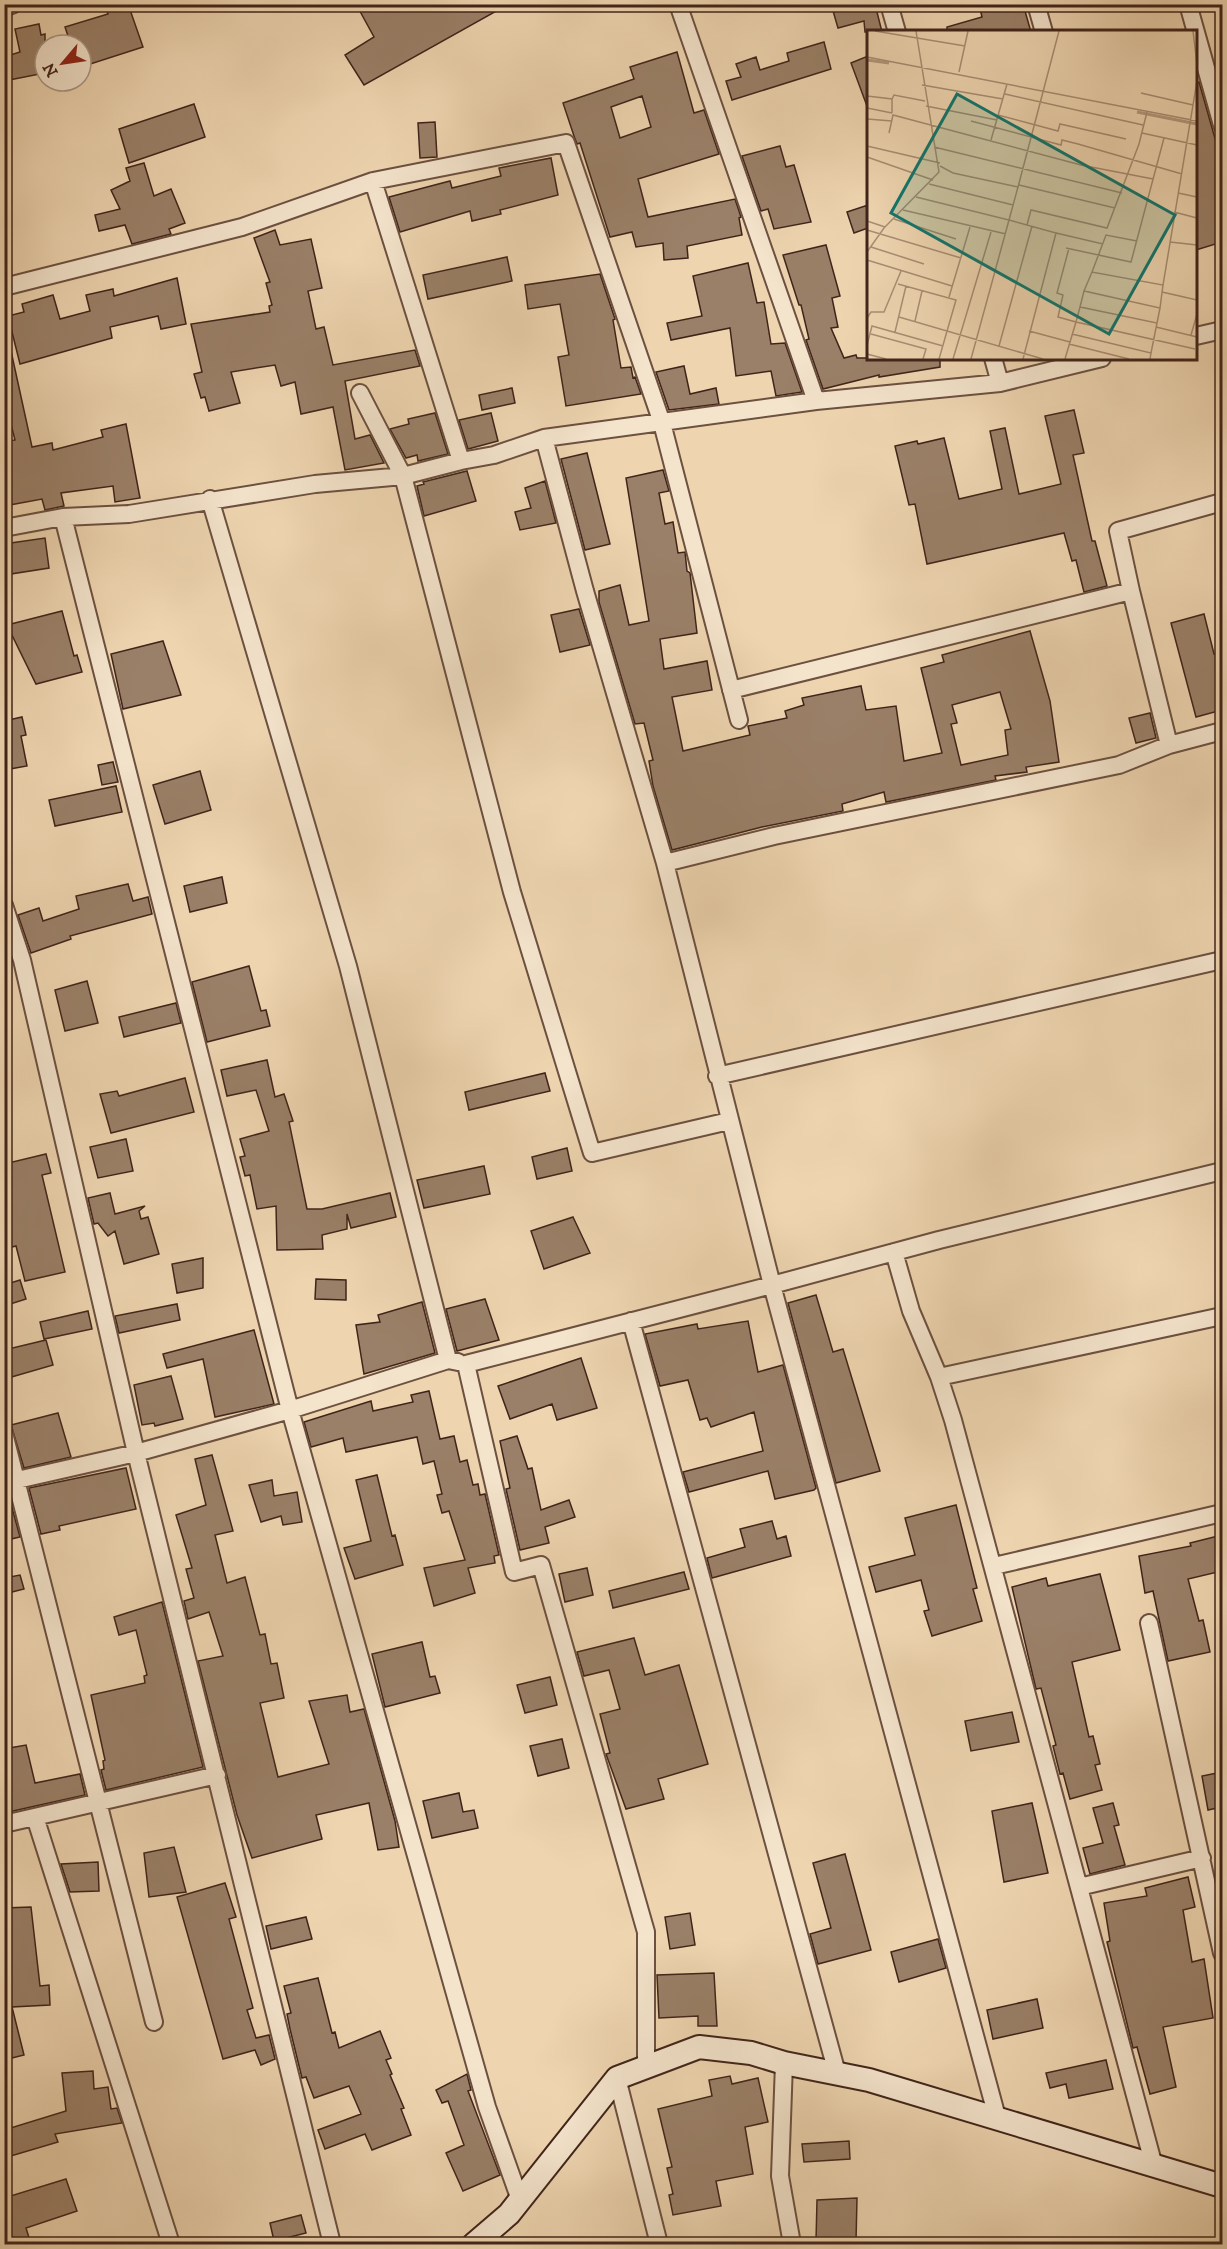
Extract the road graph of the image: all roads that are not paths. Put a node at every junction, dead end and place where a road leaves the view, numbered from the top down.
1 (14, 4) edge
2 (678, 4) edge
3 (889, 4) edge
4 (1036, 4) edge
5 (1188, 4) edge
6 (4, 8) edge
7 (896, 30) edge
8 (1043, 30) edge
9 (1195, 30) edge
10 (1197, 36) edge
11 (1222, 125) edge
12 (373, 181) junction
13 (4, 287) edge
14 (1222, 330) edge
15 (1197, 336) edge
16 (994, 360) edge
17 (1094, 360) edge
18 (1000, 383) junction
19 (360, 393) dead end
20 (816, 402) junction
21 (662, 423) junction
22 (544, 438) junction
23 (461, 460) junction
24 (403, 476) junction
25 (210, 500) junction
26 (1222, 502) edge
27 (63, 517) junction
28 (4, 528) edge
29 (1131, 591) junction
30 (731, 690) junction
31 (738, 720) dead end
32 (1222, 731) edge
33 (1169, 745) junction
34 (665, 863) junction
35 (4, 905) edge
36 (1222, 960) edge
37 (717, 1077) junction
38 (729, 1121) junction
39 (1222, 1171) edge
40 (894, 1251) junction
41 (772, 1285) junction
42 (1222, 1316) edge
43 (631, 1321) junction
44 (448, 1360) junction
45 (466, 1364) junction
46 (939, 1377) junction
47 (290, 1410) junction
48 (4, 1433) edge
49 (136, 1453) junction
50 (10, 1481) edge
51 (1222, 1513) edge
52 (994, 1566) junction
53 (1149, 1623) dead end
54 (217, 1775) junction
55 (98, 1803) junction
56 (35, 1817) junction
57 (4, 1824) edge
58 (1202, 1858) junction
59 (1079, 1887) junction
60 (1222, 1953) edge
61 (154, 2022) dead end
62 (784, 2063) junction
63 (646, 2067) junction
64 (837, 2073) junction
65 (616, 2078) junction
66 (997, 2117) junction
67 (1154, 2166) junction
68 (1222, 2186) edge
69 (520, 2200) junction
70 (171, 2244) edge
71 (332, 2244) edge
72 (474, 2244) edge
73 (659, 2244) edge
74 (792, 2244) edge

1 - 6 street
2 - 20 street
3 - 7 street
4 - 8 street
5 - 9 street
10 - 11 street
12 - 13 street
12 - 21 street
12 - 23 street
14 - 15 street
16 - 18 street
17 - 18 street
18 - 20 street
19 - 24 street
20 - 21 street
21 - 22 street
21 - 30 street
22 - 23 street
22 - 34 street
23 - 24 street
24 - 25 street
24 - 38 street
25 - 27 street
25 - 44 street
26 - 29 street
27 - 28 street
27 - 47 street
29 - 30 street
29 - 33 street
30 - 31 street
32 - 33 street
33 - 34 street
34 - 37 street
35 - 49 street
36 - 37 street
37 - 38 street
38 - 41 street
39 - 40 street
40 - 41 street
40 - 46 street
41 - 43 street
41 - 66 street
42 - 46 street
43 - 45 street
43 - 64 street
44 - 45 street
44 - 47 street
45 - 63 street
46 - 52 street
47 - 49 street
47 - 69 street
48 - 50 street
49 - 50 street
49 - 54 street
50 - 55 street
51 - 52 street
52 - 59 street
53 - 58 street
54 - 55 street
54 - 71 street
55 - 56 street
55 - 61 street
56 - 57 street
56 - 70 street
58 - 59 street
58 - 60 street
59 - 67 street
62 - 63 main road
62 - 64 main road
62 - 74 street
63 - 65 main road
64 - 66 main road
65 - 69 main road
65 - 73 street
66 - 67 main road
67 - 68 main road
69 - 72 main road

